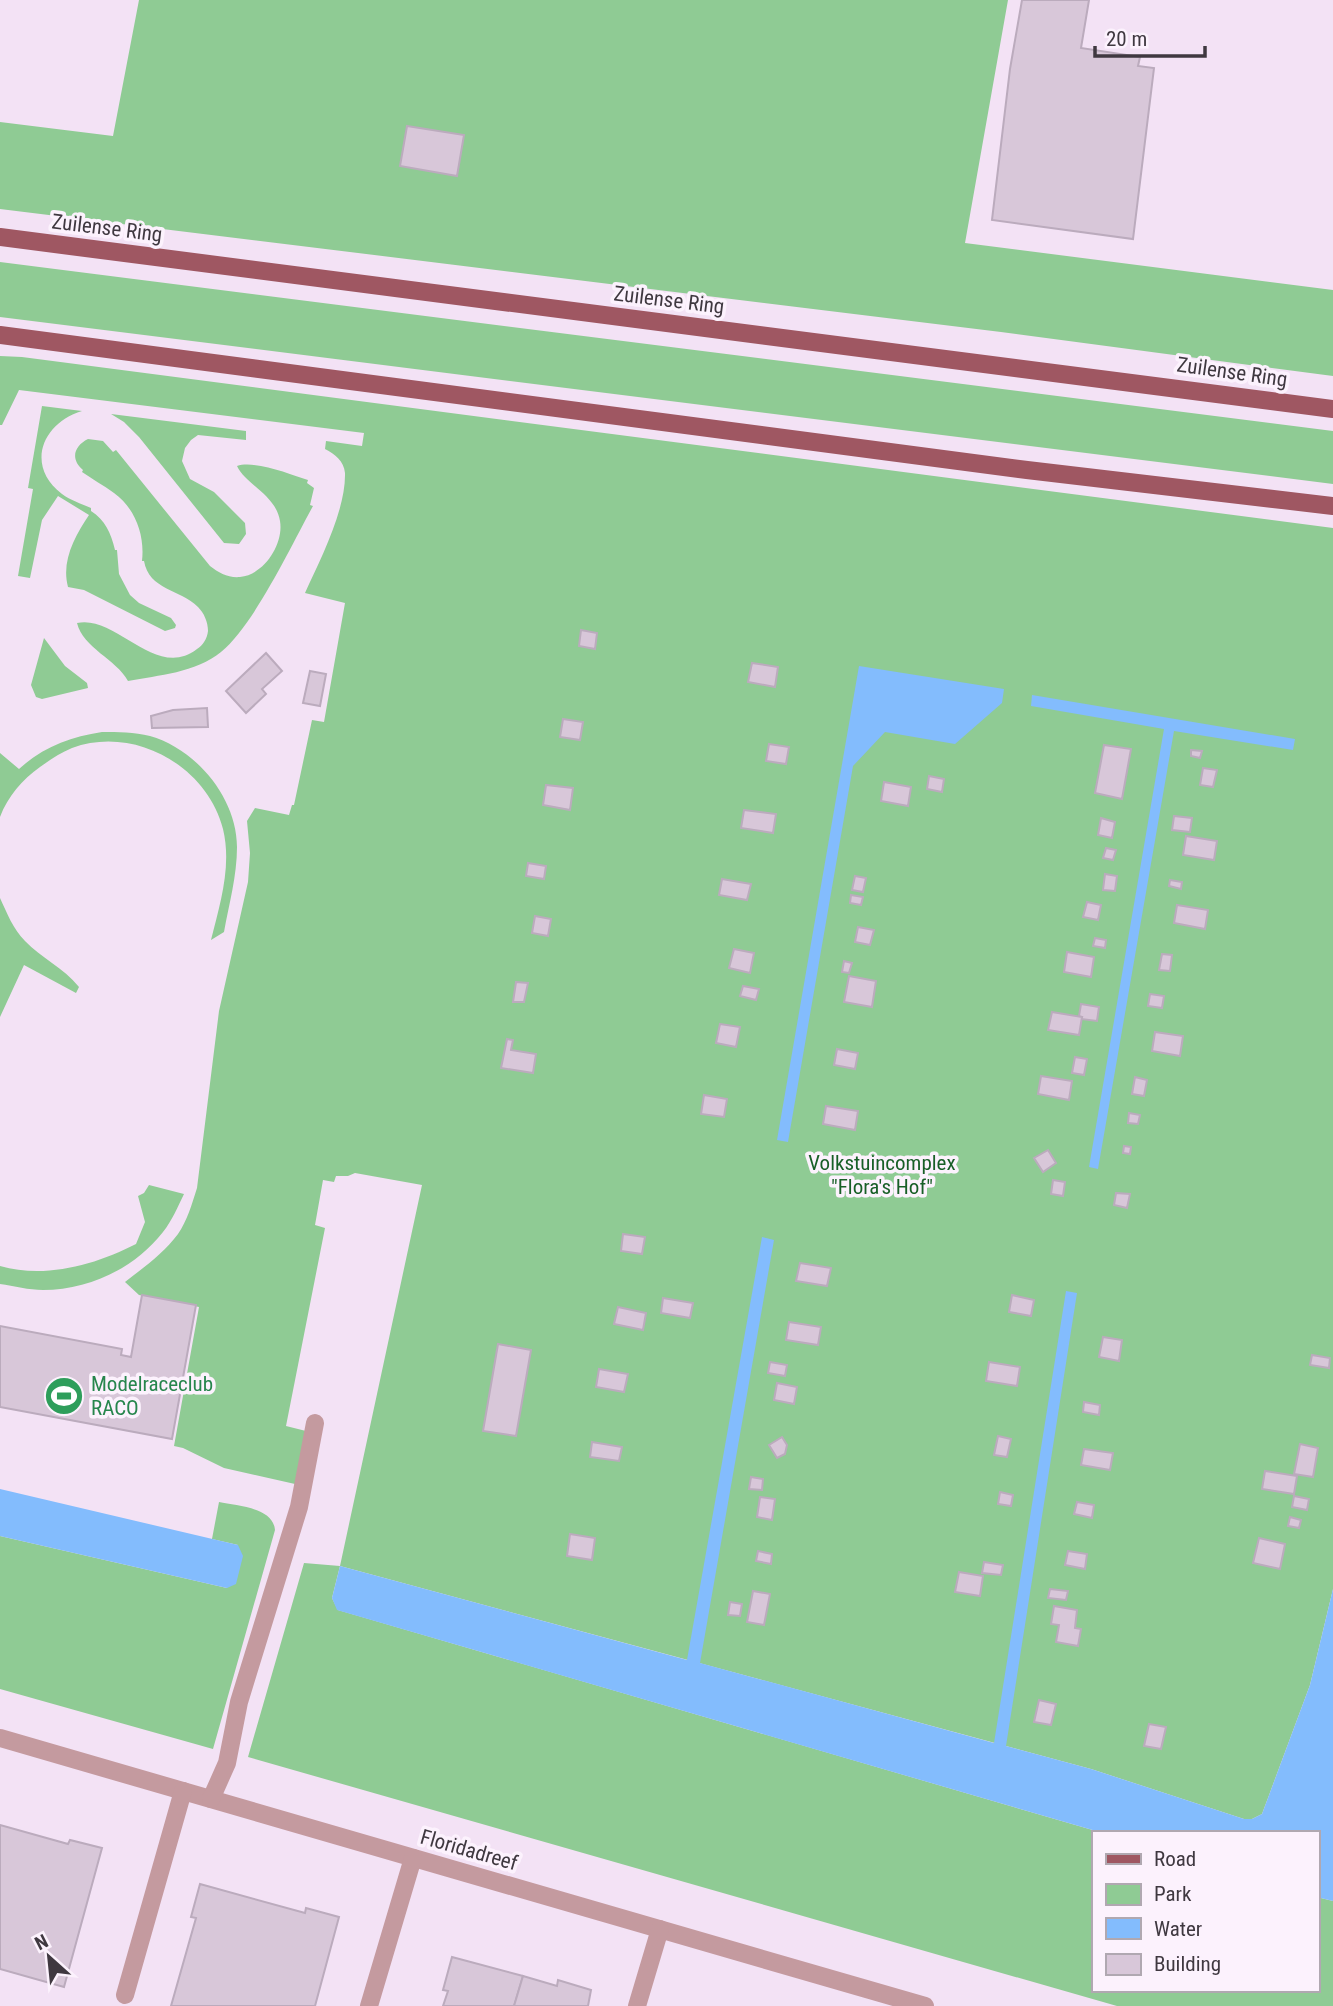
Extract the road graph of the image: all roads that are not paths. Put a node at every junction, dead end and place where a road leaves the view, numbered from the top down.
1 (0, 237) edge
2 (0, 335) edge
3 (1333, 409) edge
4 (1333, 506) edge
5 (315, 1423) dead end
6 (0, 1738) edge
7 (183, 1791) junction
8 (211, 1799) junction
9 (412, 1857) junction
10 (660, 1929) junction
11 (125, 1995) dead end
12 (886, 2001) edge
13 (369, 2006) edge
14 (638, 2006) edge
15 (925, 2006) edge

1 - 3 main road, Zuilense Ring
2 - 4 main road
5 - 8 street
6 - 7 street, Floridadreef
7 - 8 street, Floridadreef
7 - 11 street
8 - 9 street, Floridadreef
9 - 10 street, Floridadreef
9 - 13 street
10 - 12 street, Floridadreef
10 - 14 street
12 - 15 street, Floridadreef

